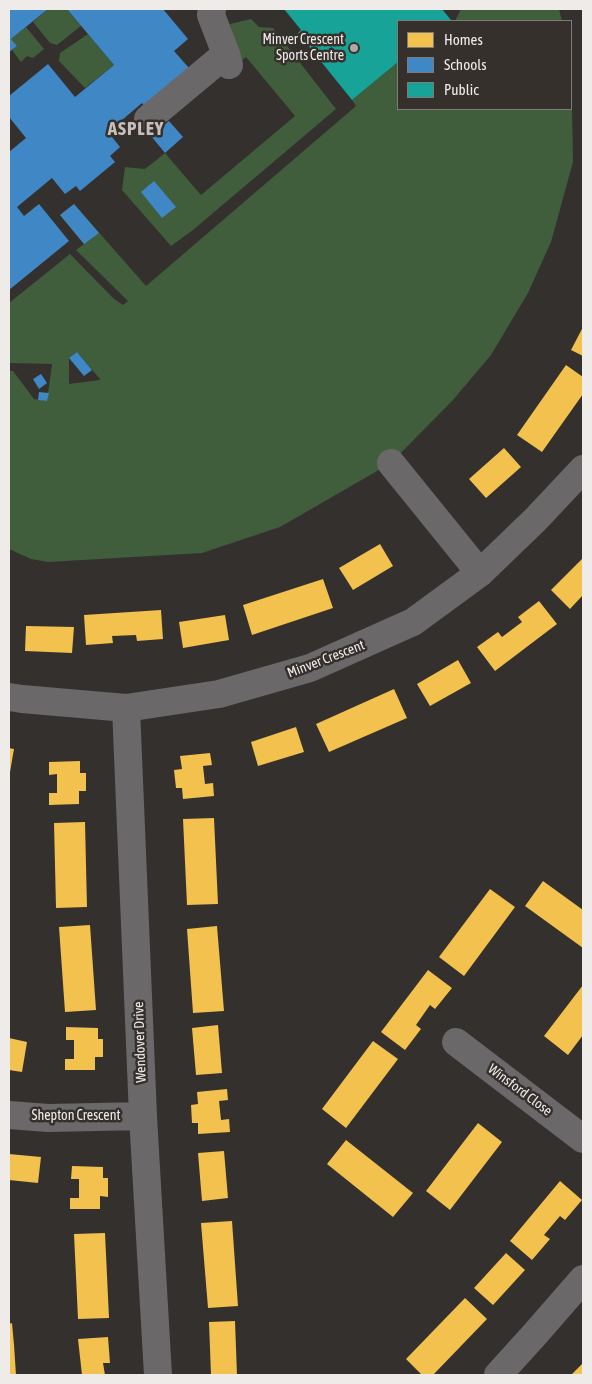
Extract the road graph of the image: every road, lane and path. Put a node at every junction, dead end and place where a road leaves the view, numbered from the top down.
1 (212, 9) edge
2 (148, 119) dead end
3 (391, 463) dead end
4 (583, 469) edge
5 (480, 573) junction
6 (9, 697) edge
7 (126, 708) junction
8 (456, 1042) dead end
9 (9, 1115) edge
10 (143, 1116) junction
11 (583, 1139) edge
12 (583, 1279) edge
13 (158, 1375) edge
14 (498, 1375) edge

1 - 2 street
3 - 5 street
4 - 5 street, Minver Crescent
5 - 7 street, Minver Crescent
6 - 7 street, Minver Crescent
7 - 10 street, Wendover Drive
8 - 11 street, Winsford Close
9 - 10 street, Shepton Crescent
10 - 13 street, Wendover Drive
12 - 14 street

